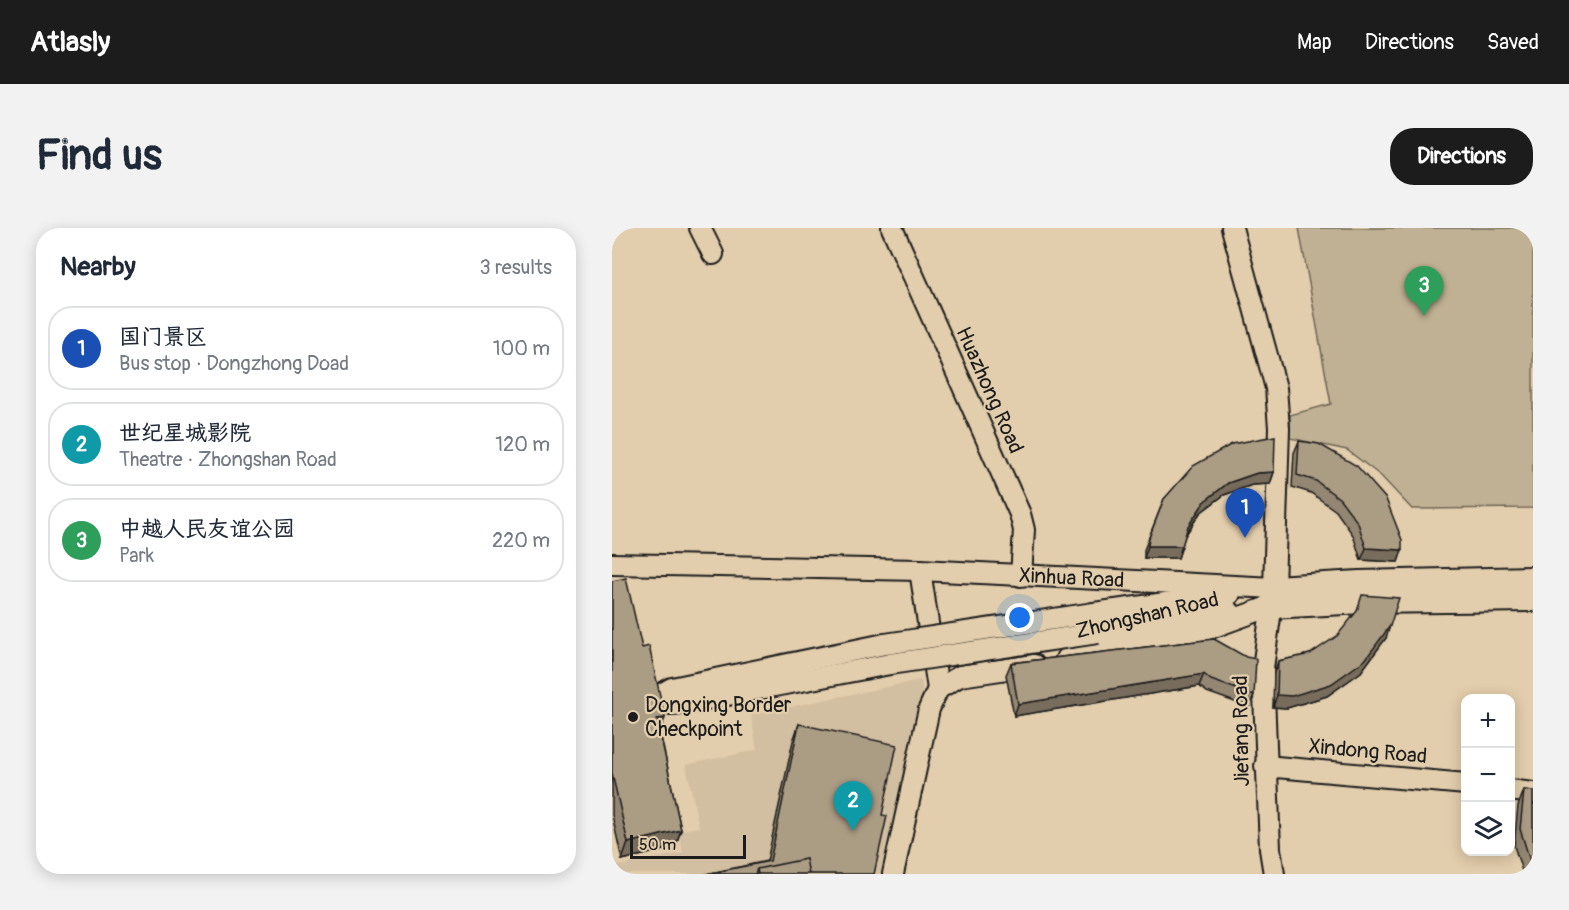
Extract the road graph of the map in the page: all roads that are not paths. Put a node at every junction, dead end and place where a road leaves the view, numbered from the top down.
1 (700, 228) edge
2 (892, 228) edge
3 (1232, 228) edge
4 (713, 254) dead end
5 (612, 564) edge
6 (920, 570) junction
7 (1021, 576) junction
8 (1533, 579) edge
9 (1273, 597) junction
10 (1533, 599) edge
11 (1096, 623) junction
12 (938, 688) junction
13 (1265, 766) junction
14 (1461, 784) edge
15 (1515, 791) edge
16 (1533, 793) edge
17 (893, 874) edge
18 (1274, 874) edge

1 - 4 street
2 - 7 street, Huazhong Road
3 - 9 street, Jiefang Road
5 - 6 street, Xinhua Road
6 - 7 street, Xinhua Road
6 - 12 street
7 - 9 street, Xinhua Road
8 - 9 main road, Xinhua Road
9 - 10 main road, Xinhua Road
9 - 11 street
9 - 12 street, Zhongshan Road
9 - 13 street, Jiefang Road
11 - 11 street, bridge
12 - 17 street
13 - 14 street, Xindong Road
13 - 18 street, Jiefang Road
15 - 16 street

